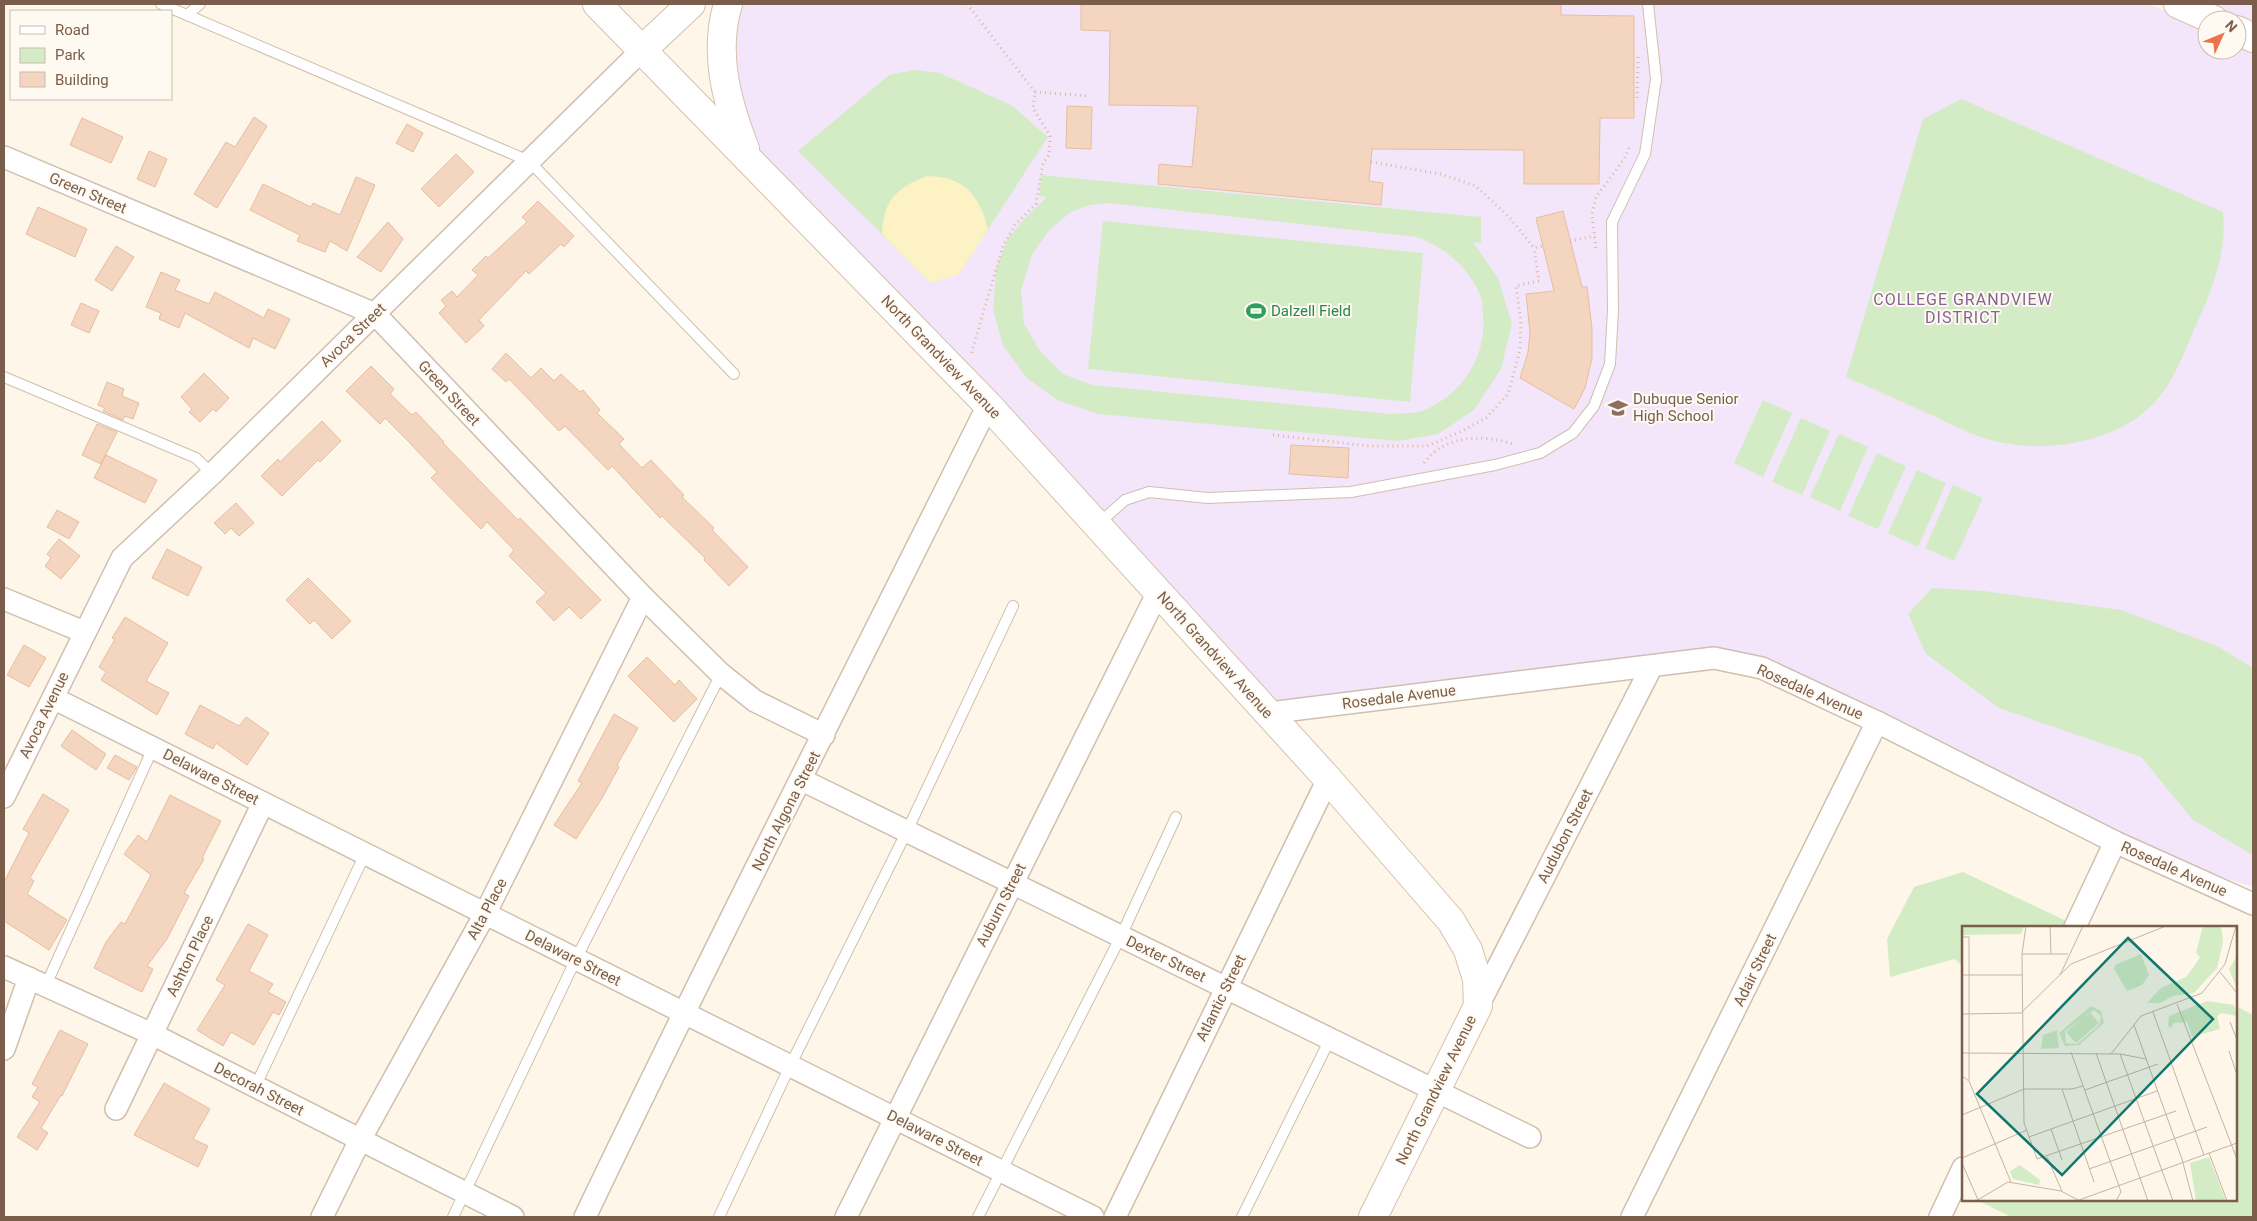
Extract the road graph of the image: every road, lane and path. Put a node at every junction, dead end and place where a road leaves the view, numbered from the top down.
1 (162, 4) edge
2 (200, 4) edge
3 (597, 4) edge
4 (691, 4) edge
5 (728, 4) edge
6 (967, 4) edge
7 (1648, 4) edge
8 (2178, 4) edge
9 (2197, 12) edge
10 (187, 15) junction
11 (642, 50) junction
12 (1638, 56) dead end
13 (1036, 92) junction
14 (1088, 96) dead end
15 (1637, 103) dead end
16 (1633, 140) dead end
17 (4, 157) edge
18 (748, 158) junction
19 (529, 161) junction
20 (1371, 162) dead end
21 (1595, 236) junction
22 (1570, 241) dead end
23 (1543, 246) dead end
24 (1534, 248) junction
25 (1597, 251) dead end
26 (375, 314) junction
27 (972, 354) dead end
28 (734, 374) dead end
29 (4, 377) edge
30 (988, 405) junction
31 (1272, 435) dead end
32 (1519, 445) dead end
33 (1422, 466) dead end
34 (212, 474) junction
35 (1097, 525) junction
36 (1158, 592) junction
37 (643, 597) junction
38 (4, 599) edge
39 (1013, 606) dead end
40 (84, 632) junction
41 (1652, 666) junction
42 (720, 674) junction
43 (53, 698) junction
44 (1268, 713) junction
45 (1877, 722) junction
46 (824, 735) junction
47 (153, 748) junction
48 (1328, 779) junction
49 (802, 780) junction
50 (4, 797) edge
51 (263, 803) junction
52 (1176, 817) dead end
53 (907, 832) junction
54 (2114, 842) junction
55 (365, 854) junction
56 (1012, 883) junction
57 (2253, 904) edge
58 (486, 914) junction
59 (2075, 926) edge
60 (1121, 936) junction
61 (576, 959) junction
62 (4, 967) edge
63 (38, 981) junction
64 (1226, 988) junction
65 (1478, 1006) junction
66 (683, 1012) junction
67 (152, 1034) junction
68 (1330, 1039) junction
69 (4, 1050) edge
70 (790, 1066) junction
71 (255, 1087) junction
72 (1437, 1092) junction
73 (116, 1109) dead end
74 (894, 1118) junction
75 (1530, 1137) dead end
76 (360, 1140) junction
77 (1962, 1170) edge
78 (1000, 1171) junction
79 (465, 1193) junction
80 (322, 1217) edge
81 (453, 1217) edge
82 (512, 1217) edge
83 (585, 1217) edge
84 (719, 1217) edge
85 (846, 1217) edge
86 (978, 1217) edge
87 (1093, 1217) edge
88 (1115, 1217) edge
89 (1242, 1217) edge
90 (1373, 1217) edge
91 (1632, 1217) edge
92 (1940, 1217) edge

1 - 10 lane
2 - 10 lane
3 - 11 street
4 - 11 street
5 - 18 street, North Grandview Avenue
6 - 13 path
7 - 35 lane
8 - 9 street
10 - 19 lane
11 - 18 street, North Grandview Avenue
11 - 19 street, Avoca Street
12 - 15 path
13 - 14 path
13 - 27 path
16 - 21 path
17 - 26 street, Green Street
18 - 30 street, North Grandview Avenue
19 - 26 street, Avoca Street
19 - 28 lane
20 - 24 path
21 - 22 path
21 - 25 path
23 - 24 path
24 - 31 path
26 - 34 street, Avoca Street
26 - 37 street, Green Street
29 - 34 lane
30 - 35 street, North Grandview Avenue
30 - 46 street, North Algona Street
32 - 33 path
34 - 40 street, Avoca Street
35 - 36 street, North Grandview Avenue
36 - 44 street, North Grandview Avenue
36 - 56 street, Auburn Street
37 - 42 street, Green Street
37 - 58 street, Alta Place
38 - 40 street
39 - 53 lane
40 - 43 street, Avoca Avenue
41 - 44 street, Rosedale Avenue
41 - 45 street, Rosedale Avenue
41 - 65 street, Audubon Street
42 - 46 street, Green Street
42 - 61 lane
43 - 47 street, Delaware Street
43 - 50 street, Avoca Avenue
44 - 48 street, North Grandview Avenue
45 - 54 street, Rosedale Avenue
45 - 91 street, Adair Street
46 - 49 street, North Algona Street
47 - 51 street, Delaware Street
47 - 63 lane
48 - 64 street, Atlantic Street
48 - 65 street, North Grandview Avenue
49 - 53 street, Dexter Street
49 - 66 street, North Algona Street
51 - 55 street, Delaware Street
51 - 67 street, Ashton Place
52 - 60 lane
53 - 56 street, Dexter Street
53 - 70 lane
54 - 57 street, Rosedale Avenue
54 - 59 street
55 - 58 street, Delaware Street
55 - 71 lane
56 - 60 street, Dexter Street
56 - 74 street, Auburn Street
58 - 61 street, Delaware Street
58 - 76 street, Alta Place
60 - 64 street, Dexter Street
60 - 78 lane
61 - 66 street, Delaware Street
61 - 79 lane
62 - 63 street, Decorah Street
63 - 67 street, Decorah Street
63 - 69 street
64 - 68 street, Dexter Street
64 - 88 street, Atlantic Street
65 - 72 street, North Grandview Avenue
66 - 70 street, Delaware Street
66 - 83 street, North Algona Street
67 - 71 street, Decorah Street
67 - 73 street, Ashton Place
68 - 72 street, Dexter Street
68 - 89 lane
70 - 74 street, Delaware Street
70 - 84 lane
71 - 76 street, Decorah Street
72 - 75 street, Dexter Street
72 - 90 street, North Grandview Avenue
74 - 78 street, Delaware Street
74 - 85 street, Auburn Street
76 - 79 street, Decorah Street
76 - 80 street, Alta Place
77 - 92 street
78 - 86 lane
78 - 87 street, Delaware Street
79 - 81 lane
79 - 82 street, Decorah Street

